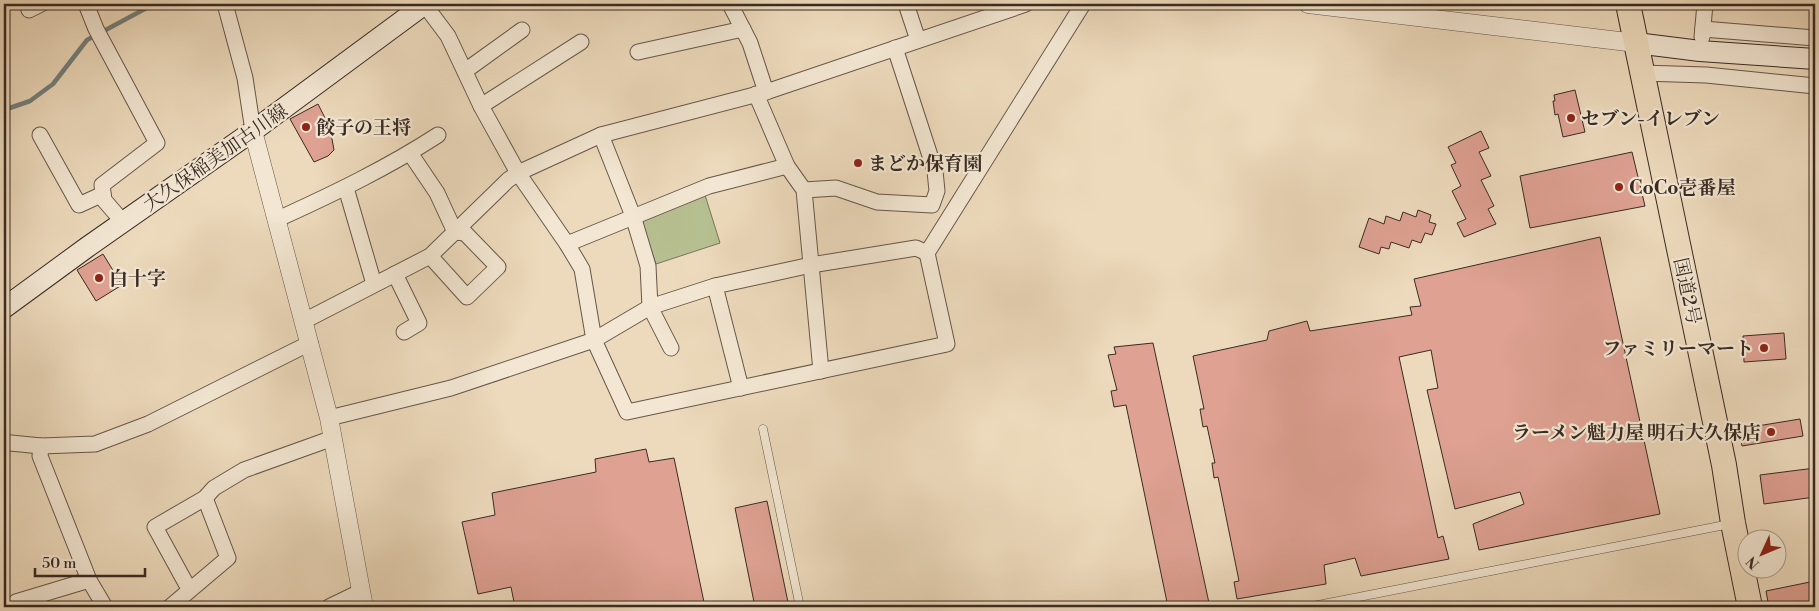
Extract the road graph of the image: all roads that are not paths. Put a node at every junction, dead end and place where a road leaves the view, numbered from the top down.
1 (86, 4) edge
2 (225, 4) edge
3 (425, 4) edge
4 (730, 4) edge
5 (906, 4) edge
6 (1026, 4) edge
7 (1083, 4) edge
8 (1308, 4) edge
9 (1628, 4) edge
10 (1705, 4) edge
11 (1388, 8) edge
12 (743, 29) junction
13 (1702, 29) junction
14 (522, 30) dead end
15 (1815, 38) edge
16 (918, 40) junction
17 (581, 42) dead end
18 (1636, 43) junction
19 (895, 48) junction
20 (1700, 51) junction
21 (638, 52) dead end
22 (1815, 59) edge
23 (465, 71) junction
24 (1642, 73) junction
25 (1815, 86) edge
26 (761, 93) junction
27 (481, 106) junction
28 (253, 131) junction
29 (40, 135) dead end
30 (438, 135) dead end
31 (601, 135) junction
32 (410, 153) junction
33 (787, 166) junction
34 (518, 173) junction
35 (346, 188) junction
36 (804, 190) junction
37 (937, 191) junction
38 (103, 194) junction
39 (957, 205) junction
40 (633, 216) junction
41 (278, 219) junction
42 (123, 222) junction
43 (455, 232) junction
44 (567, 244) junction
45 (927, 253) junction
46 (430, 256) junction
47 (811, 265) junction
48 (395, 274) junction
49 (374, 284) junction
50 (715, 286) junction
51 (650, 307) junction
52 (4, 308) edge
53 (304, 321) junction
54 (404, 332) dead end
55 (594, 340) junction
56 (310, 343) junction
57 (671, 348) dead end
58 (821, 371) junction
59 (741, 388) junction
60 (329, 418) junction
61 (763, 429) dead end
62 (333, 438) junction
63 (4, 444) edge
64 (41, 446) junction
65 (205, 498) junction
66 (1733, 523) junction
67 (88, 580) junction
68 (189, 589) junction
69 (362, 600) edge
70 (19, 607) edge
71 (105, 607) edge
72 (170, 607) edge
73 (329, 607) edge
74 (800, 607) edge
75 (1308, 607) edge
76 (1750, 607) edge

1 - 38 street
2 - 28 street
3 - 23 street
3 - 28 main road, 大久保稲美加古川線
4 - 12 street
5 - 16 street
6 - 16 street
7 - 39 street
8 - 11 street
9 - 18 highway, 国道2号
10 - 13 street
11 - 18 street
12 - 21 street
12 - 26 street
13 - 15 street
13 - 20 street
14 - 23 street
16 - 19 street
17 - 27 street
18 - 20 main road
18 - 24 highway, 国道2号
19 - 26 street
19 - 37 street
20 - 22 main road
23 - 27 street
24 - 25 street
24 - 66 highway, 国道2号
26 - 31 street
26 - 33 street
27 - 34 street
28 - 41 street
28 - 42 main road, 大久保稲美加古川線
29 - 38 street
30 - 32 street
31 - 34 street
31 - 40 street
32 - 35 street
32 - 43 street
33 - 36 street
33 - 40 street
34 - 43 street
34 - 44 street
35 - 41 street
35 - 49 street
36 - 37 street
36 - 47 street
37 - 39 street
38 - 42 street
39 - 45 street
40 - 44 street
40 - 51 street
41 - 53 street
42 - 52 main road, 大久保稲美加古川線
43 - 46 street
43 - 46 street
44 - 55 street
45 - 47 street
45 - 58 street
46 - 48 street
47 - 50 street
47 - 58 street
48 - 49 street
48 - 54 street
49 - 53 street
50 - 51 street
50 - 59 street
51 - 55 street
51 - 57 street
53 - 56 street
55 - 59 street
55 - 60 street
56 - 60 street
56 - 64 street
58 - 59 street
60 - 62 street
61 - 74 lane
62 - 65 street
62 - 69 street
63 - 64 street
64 - 67 street
65 - 68 street
65 - 68 street
66 - 75 lane
66 - 76 highway, 国道2号
67 - 70 street
67 - 71 street
68 - 72 street
69 - 73 street

